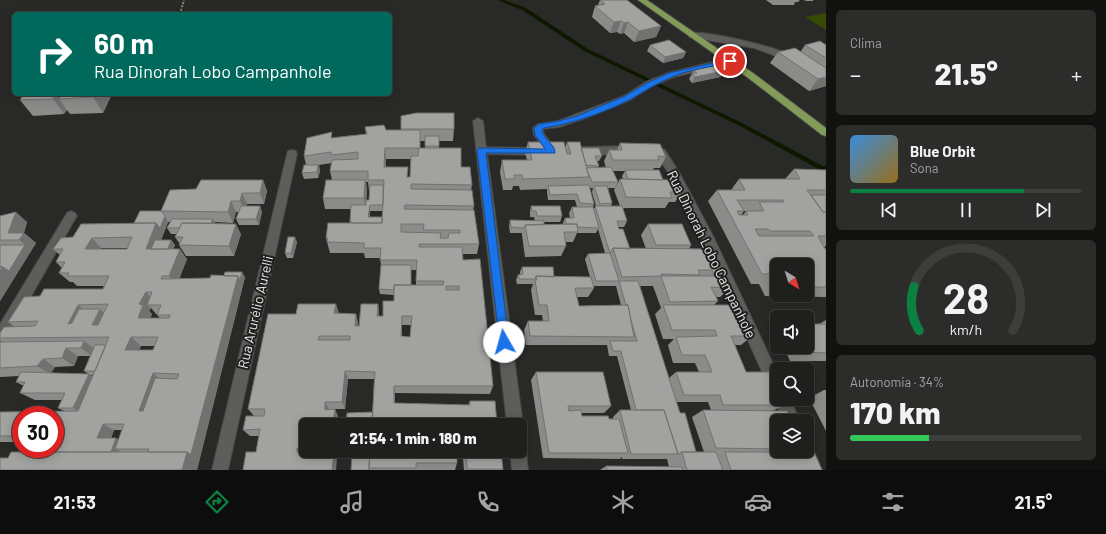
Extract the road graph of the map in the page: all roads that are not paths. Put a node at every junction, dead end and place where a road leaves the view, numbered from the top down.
1 (642, 0) edge
2 (692, 35) junction
3 (730, 61) junction
4 (801, 64) edge
5 (478, 121) dead end
6 (826, 133) edge
7 (481, 150) junction
8 (575, 151) edge
9 (292, 154) dead end
10 (71, 216) dead end
11 (0, 337) edge
12 (770, 374) edge
13 (514, 418) edge
14 (519, 458) edge
15 (809, 458) edge
16 (220, 470) edge
17 (520, 470) edge
18 (814, 470) edge

1 - 2 main road
2 - 3 main road
2 - 4 street
3 - 6 main road
3 - 7 street
5 - 7 street
7 - 13 street
8 - 12 street, Rua Dinorah Lobo Campanhole
9 - 16 street, Rua Arurélio Aurelli
10 - 11 street
14 - 17 street
15 - 18 street

